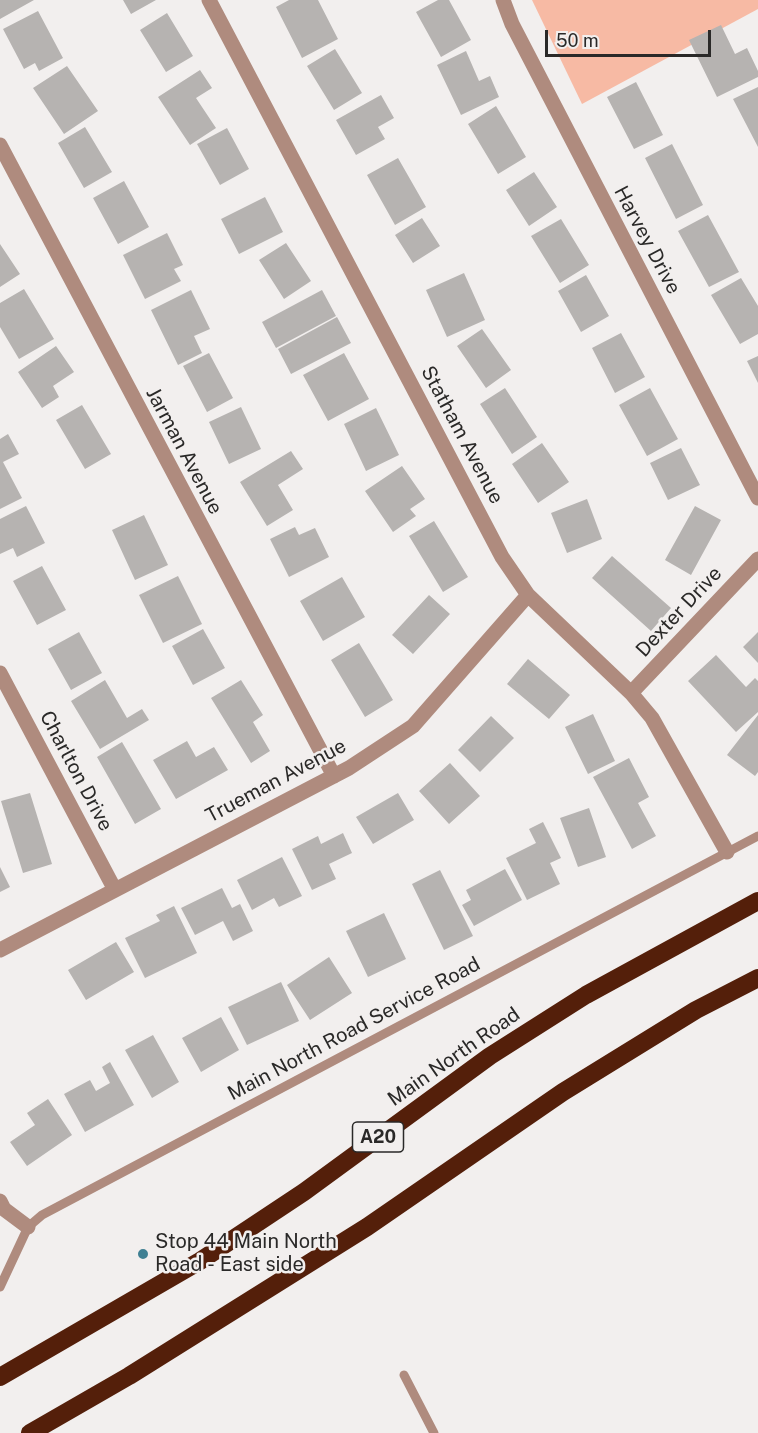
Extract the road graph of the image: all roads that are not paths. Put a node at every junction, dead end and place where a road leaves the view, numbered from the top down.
1 (209, 0) edge
2 (503, 0) edge
3 (0, 145) edge
4 (758, 498) edge
5 (758, 558) edge
6 (528, 595) junction
7 (0, 673) edge
8 (631, 693) junction
9 (334, 776) junction
10 (758, 836) edge
11 (727, 852) junction
12 (115, 890) junction
13 (758, 901) edge
14 (0, 950) edge
15 (758, 978) edge
16 (0, 1201) edge
17 (28, 1227) junction
18 (0, 1287) edge
19 (404, 1375) dead end
20 (0, 1377) edge
21 (30, 1433) edge
22 (434, 1433) edge

1 - 6 street, Statham Avenue
2 - 4 street, Harvey Drive
3 - 9 street, Jarman Avenue
5 - 8 street, Dexter Drive
6 - 8 street, Statham Avenue
6 - 9 street, Trueman Avenue
7 - 12 street, Charlton Drive
8 - 11 street, Statham Avenue
9 - 12 street, Trueman Avenue
10 - 11 lane, Main North Road Service Road
11 - 17 lane, Main North Road Service Road
12 - 14 street, Trueman Avenue
13 - 20 highway, Main North Road / A20
15 - 21 highway
16 - 17 street
17 - 18 lane, Main North Road Service Road
19 - 22 lane

